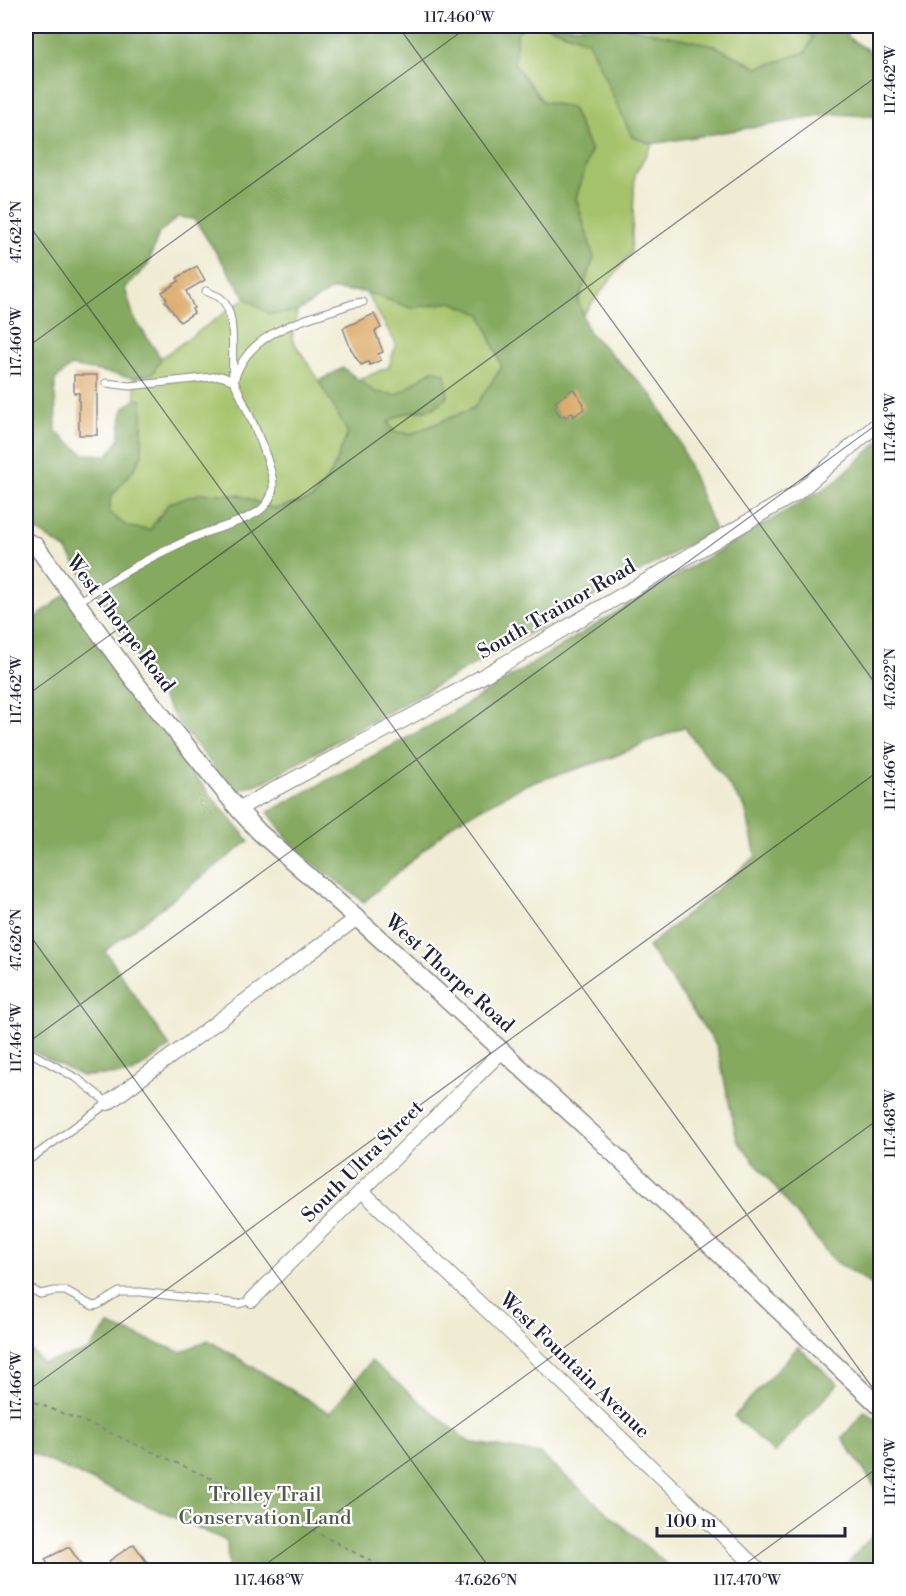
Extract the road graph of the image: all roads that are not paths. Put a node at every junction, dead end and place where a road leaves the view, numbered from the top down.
1 (206, 291) dead end
2 (363, 302) dead end
3 (234, 381) junction
4 (106, 383) dead end
5 (880, 422) edge
6 (26, 541) edge
7 (77, 603) junction
8 (238, 809) junction
9 (357, 918) junction
10 (26, 1050) edge
11 (502, 1051) junction
12 (108, 1103) junction
13 (26, 1162) edge
14 (362, 1191) junction
15 (26, 1286) edge
16 (252, 1300) joint
17 (880, 1407) edge
18 (759, 1570) edge

1 - 3 lane
2 - 3 lane
3 - 4 lane
3 - 7 lane
5 - 8 street, South Trainor Road
6 - 7 street, West Thorpe Road
7 - 8 street, West Thorpe Road
8 - 9 street, West Thorpe Road
9 - 11 street, West Thorpe Road
9 - 12 street
10 - 12 lane
11 - 14 street, South Ultra Street
11 - 17 street, West Thorpe Road
12 - 13 lane
14 - 16 street, South Ultra Street
14 - 18 street, West Fountain Avenue
15 - 16 lane

